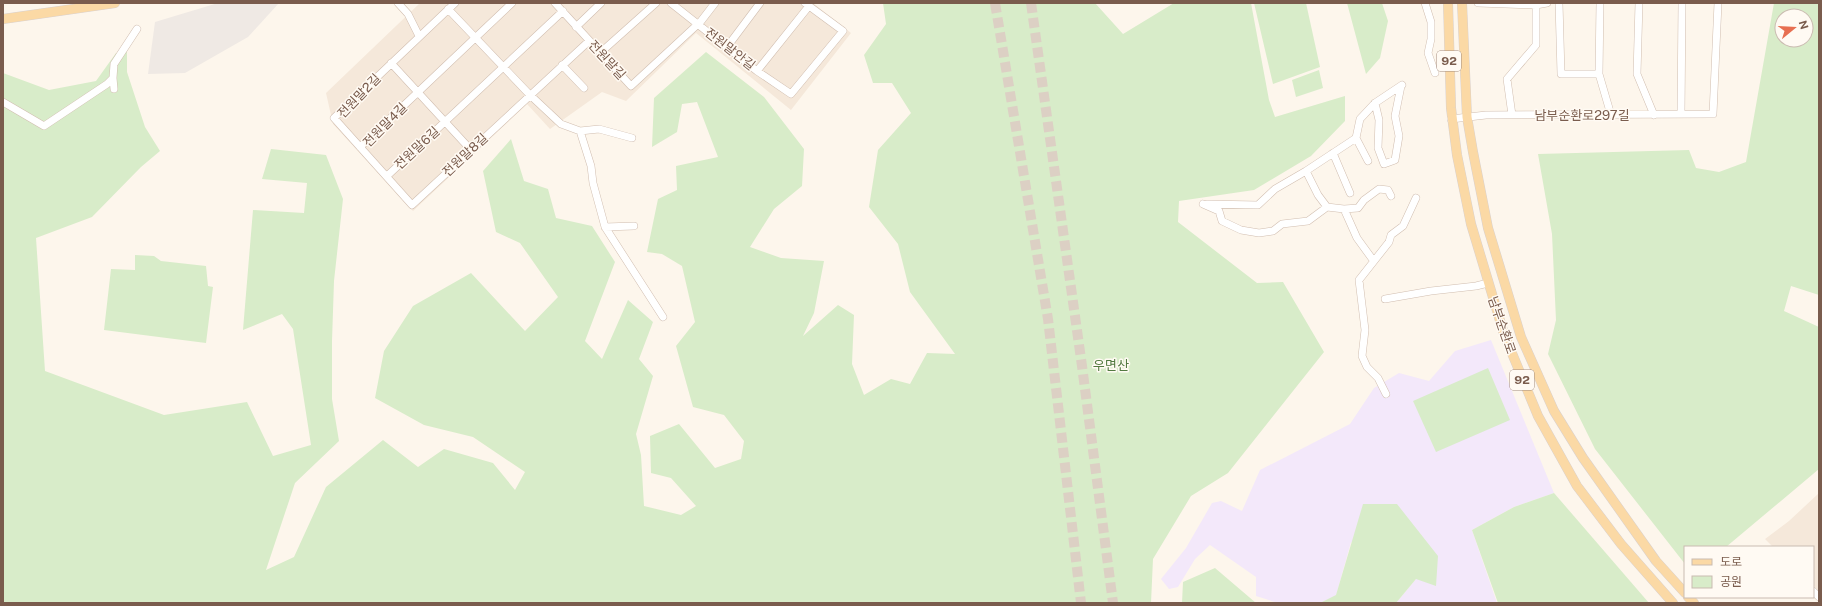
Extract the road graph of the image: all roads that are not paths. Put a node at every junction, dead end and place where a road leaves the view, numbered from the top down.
1 (115, 3) edge
2 (398, 3) edge
3 (455, 3) edge
4 (512, 3) edge
5 (555, 3) edge
6 (601, 3) edge
7 (656, 3) edge
8 (671, 3) edge
9 (715, 3) edge
10 (760, 3) edge
11 (1425, 3) edge
12 (1448, 3) edge
13 (1462, 3) edge
14 (1478, 3) edge
15 (1547, 3) edge
16 (1559, 3) edge
17 (1600, 3) edge
18 (1639, 3) edge
19 (1682, 3) edge
20 (1718, 3) edge
21 (807, 4) edge
22 (1536, 4) edge
23 (448, 9) junction
24 (563, 11) junction
25 (3, 19) edge
26 (698, 24) junction
27 (576, 27) junction
28 (137, 28) dead end
29 (419, 36) junction
30 (476, 38) junction
31 (589, 41) junction
32 (726, 47) junction
33 (600, 53) junction
34 (391, 63) junction
35 (562, 65) junction
36 (503, 67) junction
37 (757, 71) junction
38 (1435, 73) dead end
39 (1599, 74) junction
40 (113, 78) junction
41 (584, 88) dead end
42 (114, 89) dead end
43 (418, 92) junction
44 (530, 95) junction
45 (3, 102) edge
46 (1375, 103) junction
47 (1681, 114) junction
48 (1512, 115) junction
49 (1611, 115) junction
50 (1654, 115) junction
51 (1467, 117) junction
52 (1451, 119) junction
53 (446, 122) junction
54 (580, 131) junction
55 (632, 138) dead end
56 (1356, 138) junction
57 (360, 147) junction
58 (471, 150) junction
59 (1333, 153) junction
60 (1368, 161) dead end
61 (1306, 171) junction
62 (387, 176) junction
63 (401, 193) joint
64 (1350, 193) dead end
65 (1391, 196) dead end
66 (1416, 198) dead end
67 (1327, 207) junction
68 (1344, 209) junction
69 (634, 226) dead end
70 (605, 227) junction
71 (1373, 260) junction
72 (1488, 283) junction
73 (1385, 299) dead end
74 (663, 317) dead end
75 (1386, 394) dead end
76 (1684, 592) edge
77 (1673, 603) edge

1 - 25 main road
2 - 29 street
3 - 23 street, 전원말2길
4 - 30 street, 전원말4길
5 - 24 street, 전원말길
6 - 27 street
7 - 33 street
8 - 26 street, 전원말안길
9 - 26 street
10 - 32 street
11 - 38 street
12 - 52 main road, 남부순환로 / 92
13 - 51 main road, 남부순환로 / 92
14 - 22 street
15 - 22 street
16 - 39 street
17 - 39 street
18 - 50 street
19 - 47 street
20 - 47 street, 남부순환로297길
21 - 37 street
21 - 37 street, 전원말안길
22 - 48 street
23 - 29 street, 전원말2길
23 - 30 street
24 - 27 street, 전원말길
24 - 36 street, 전원말6길
26 - 32 street, 전원말안길
26 - 33 street, 전원말길
27 - 31 street, 전원말길
28 - 40 street
29 - 34 street, 전원말2길
30 - 36 street
30 - 43 street, 전원말4길
31 - 33 street, 전원말길
31 - 35 street, 전원말8길
32 - 37 street, 전원말안길
34 - 43 street, 전원말2길
34 - 57 street, 전원말2길
35 - 41 street
35 - 44 street, 전원말8길
36 - 44 street
36 - 53 street, 전원말6길
39 - 49 street
40 - 42 street
40 - 45 street
43 - 53 street, 전원말4길
43 - 57 street, 전원말4길
44 - 54 street
44 - 58 street, 전원말8길
46 - 46 street
46 - 56 street
47 - 50 street, 남부순환로297길
48 - 49 street, 남부순환로297길
48 - 51 street, 남부순환로297길
49 - 50 street, 남부순환로297길
51 - 52 street, 남부순환로297길
51 - 76 main road, 남부순환로 / 92
52 - 72 main road, 남부순환로 / 92
53 - 58 street, 전원말6길
53 - 62 street, 전원말6길
54 - 55 street
54 - 70 street
56 - 59 street
56 - 60 street
57 - 62 street, 전원말4길
58 - 63 street, 전원말8길
59 - 61 street
59 - 64 street
61 - 67 street
61 - 67 street
62 - 63 street, 전원말6길
65 - 68 street
66 - 71 street
67 - 68 street
68 - 71 street
69 - 70 street
70 - 74 street
71 - 75 street
72 - 73 street
72 - 77 main road, 남부순환로 / 92

